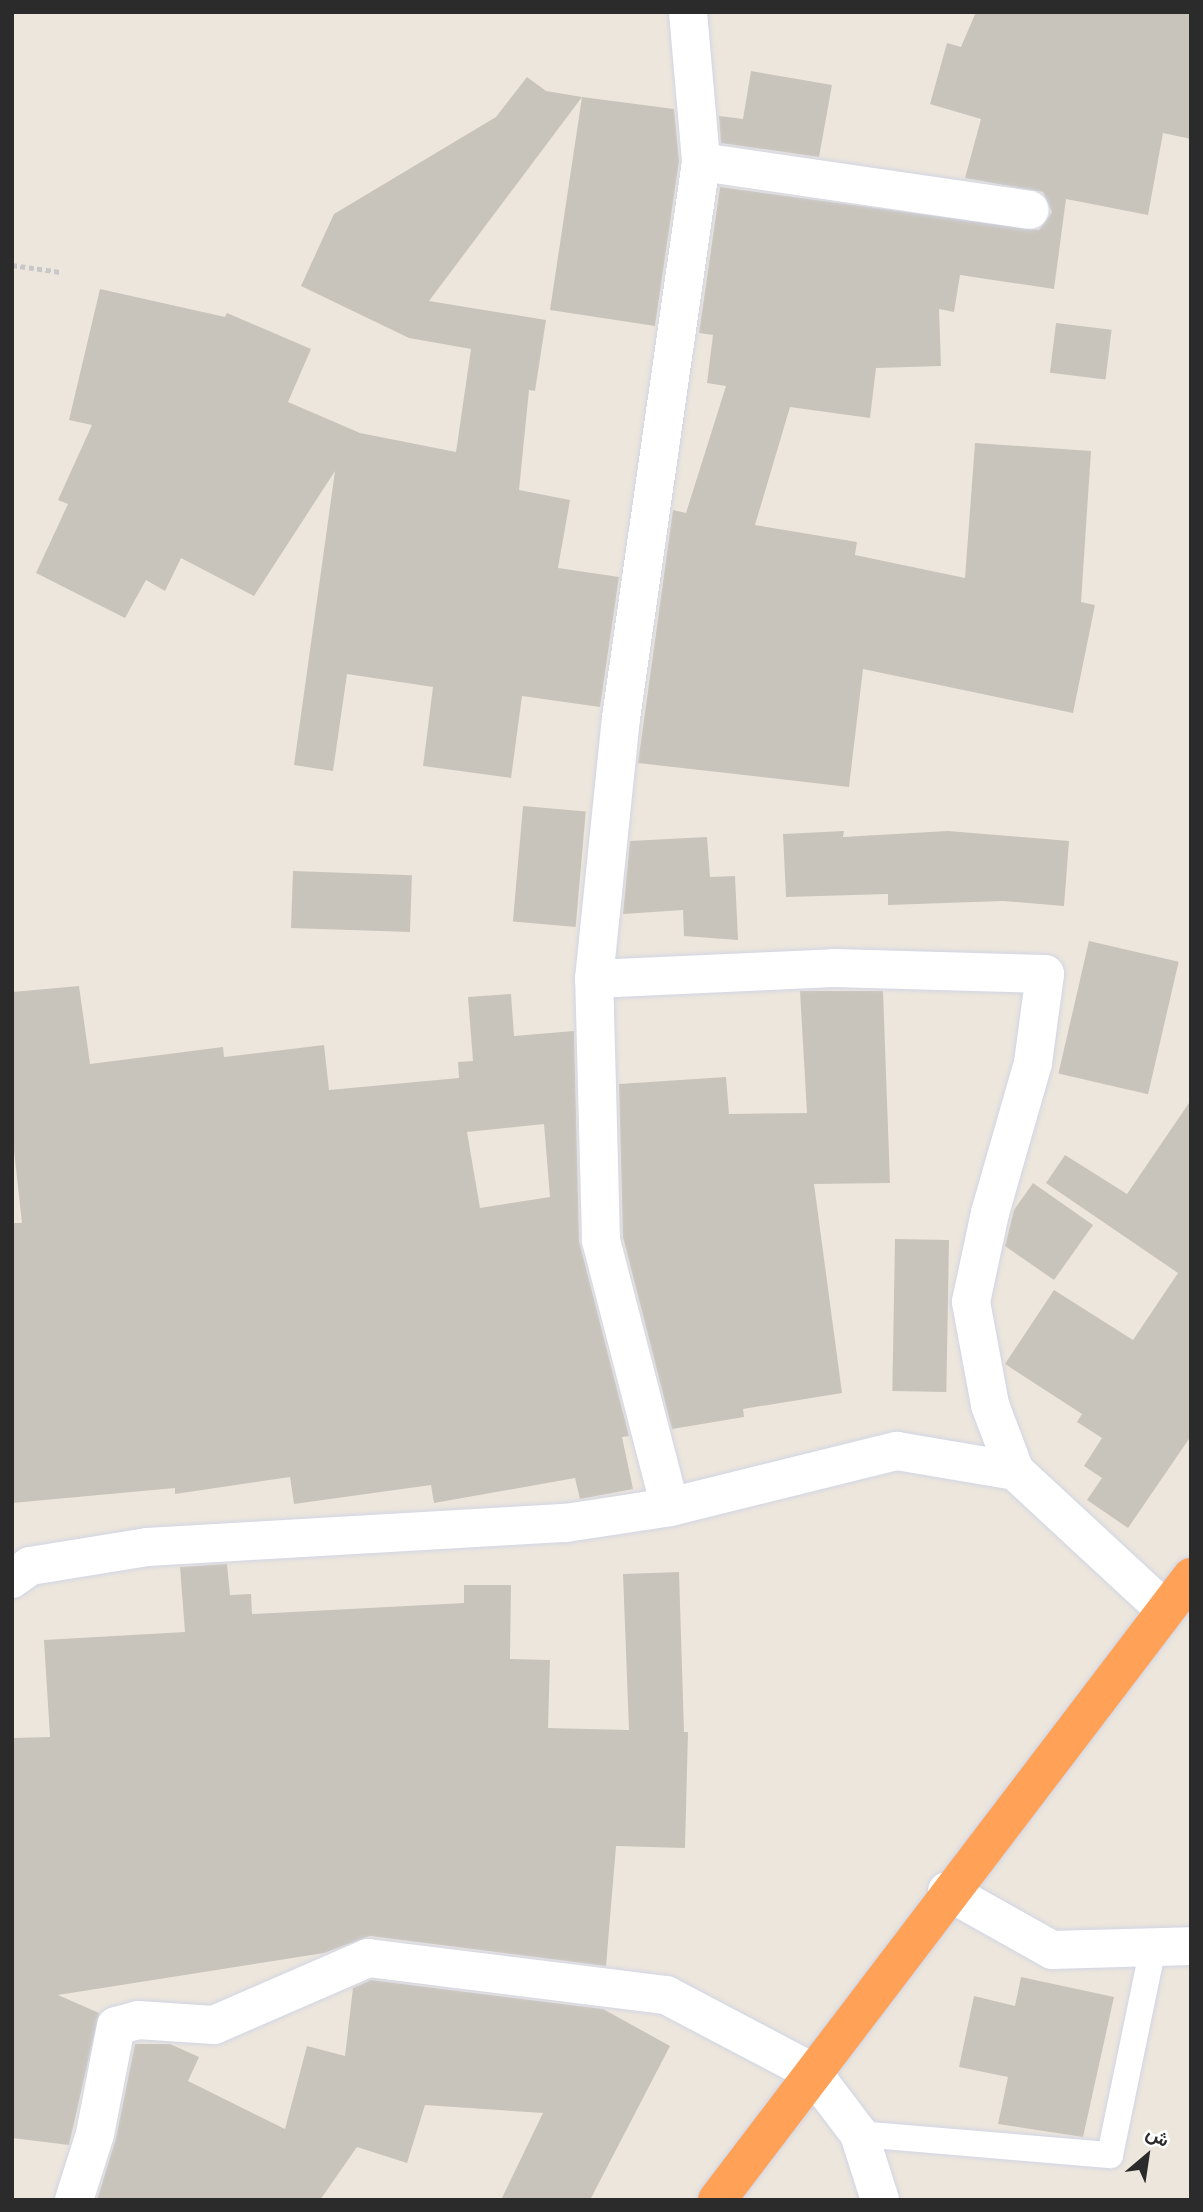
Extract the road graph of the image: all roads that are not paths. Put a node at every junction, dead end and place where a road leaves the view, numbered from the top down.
1 (688, 12) edge
2 (701, 162) junction
3 (1030, 210) dead end
4 (594, 979) junction
5 (1015, 1471) junction
6 (670, 1507) junction
7 (1191, 1577) edge
8 (12, 1579) edge
9 (1166, 1610) junction
10 (947, 1891) junction
11 (1191, 1946) edge
12 (1153, 1947) junction
13 (813, 2071) junction
14 (859, 2134) junction
15 (74, 2200) edge
16 (717, 2200) edge
17 (880, 2200) edge

1 - 2 street
2 - 3 street
2 - 4 street
4 - 5 street
4 - 6 street
5 - 6 street
5 - 9 street
6 - 8 street
7 - 9 highway
9 - 10 highway
10 - 12 street
10 - 13 highway
11 - 12 street
12 - 14 lane
13 - 14 street
13 - 15 street
13 - 16 highway
14 - 17 street

